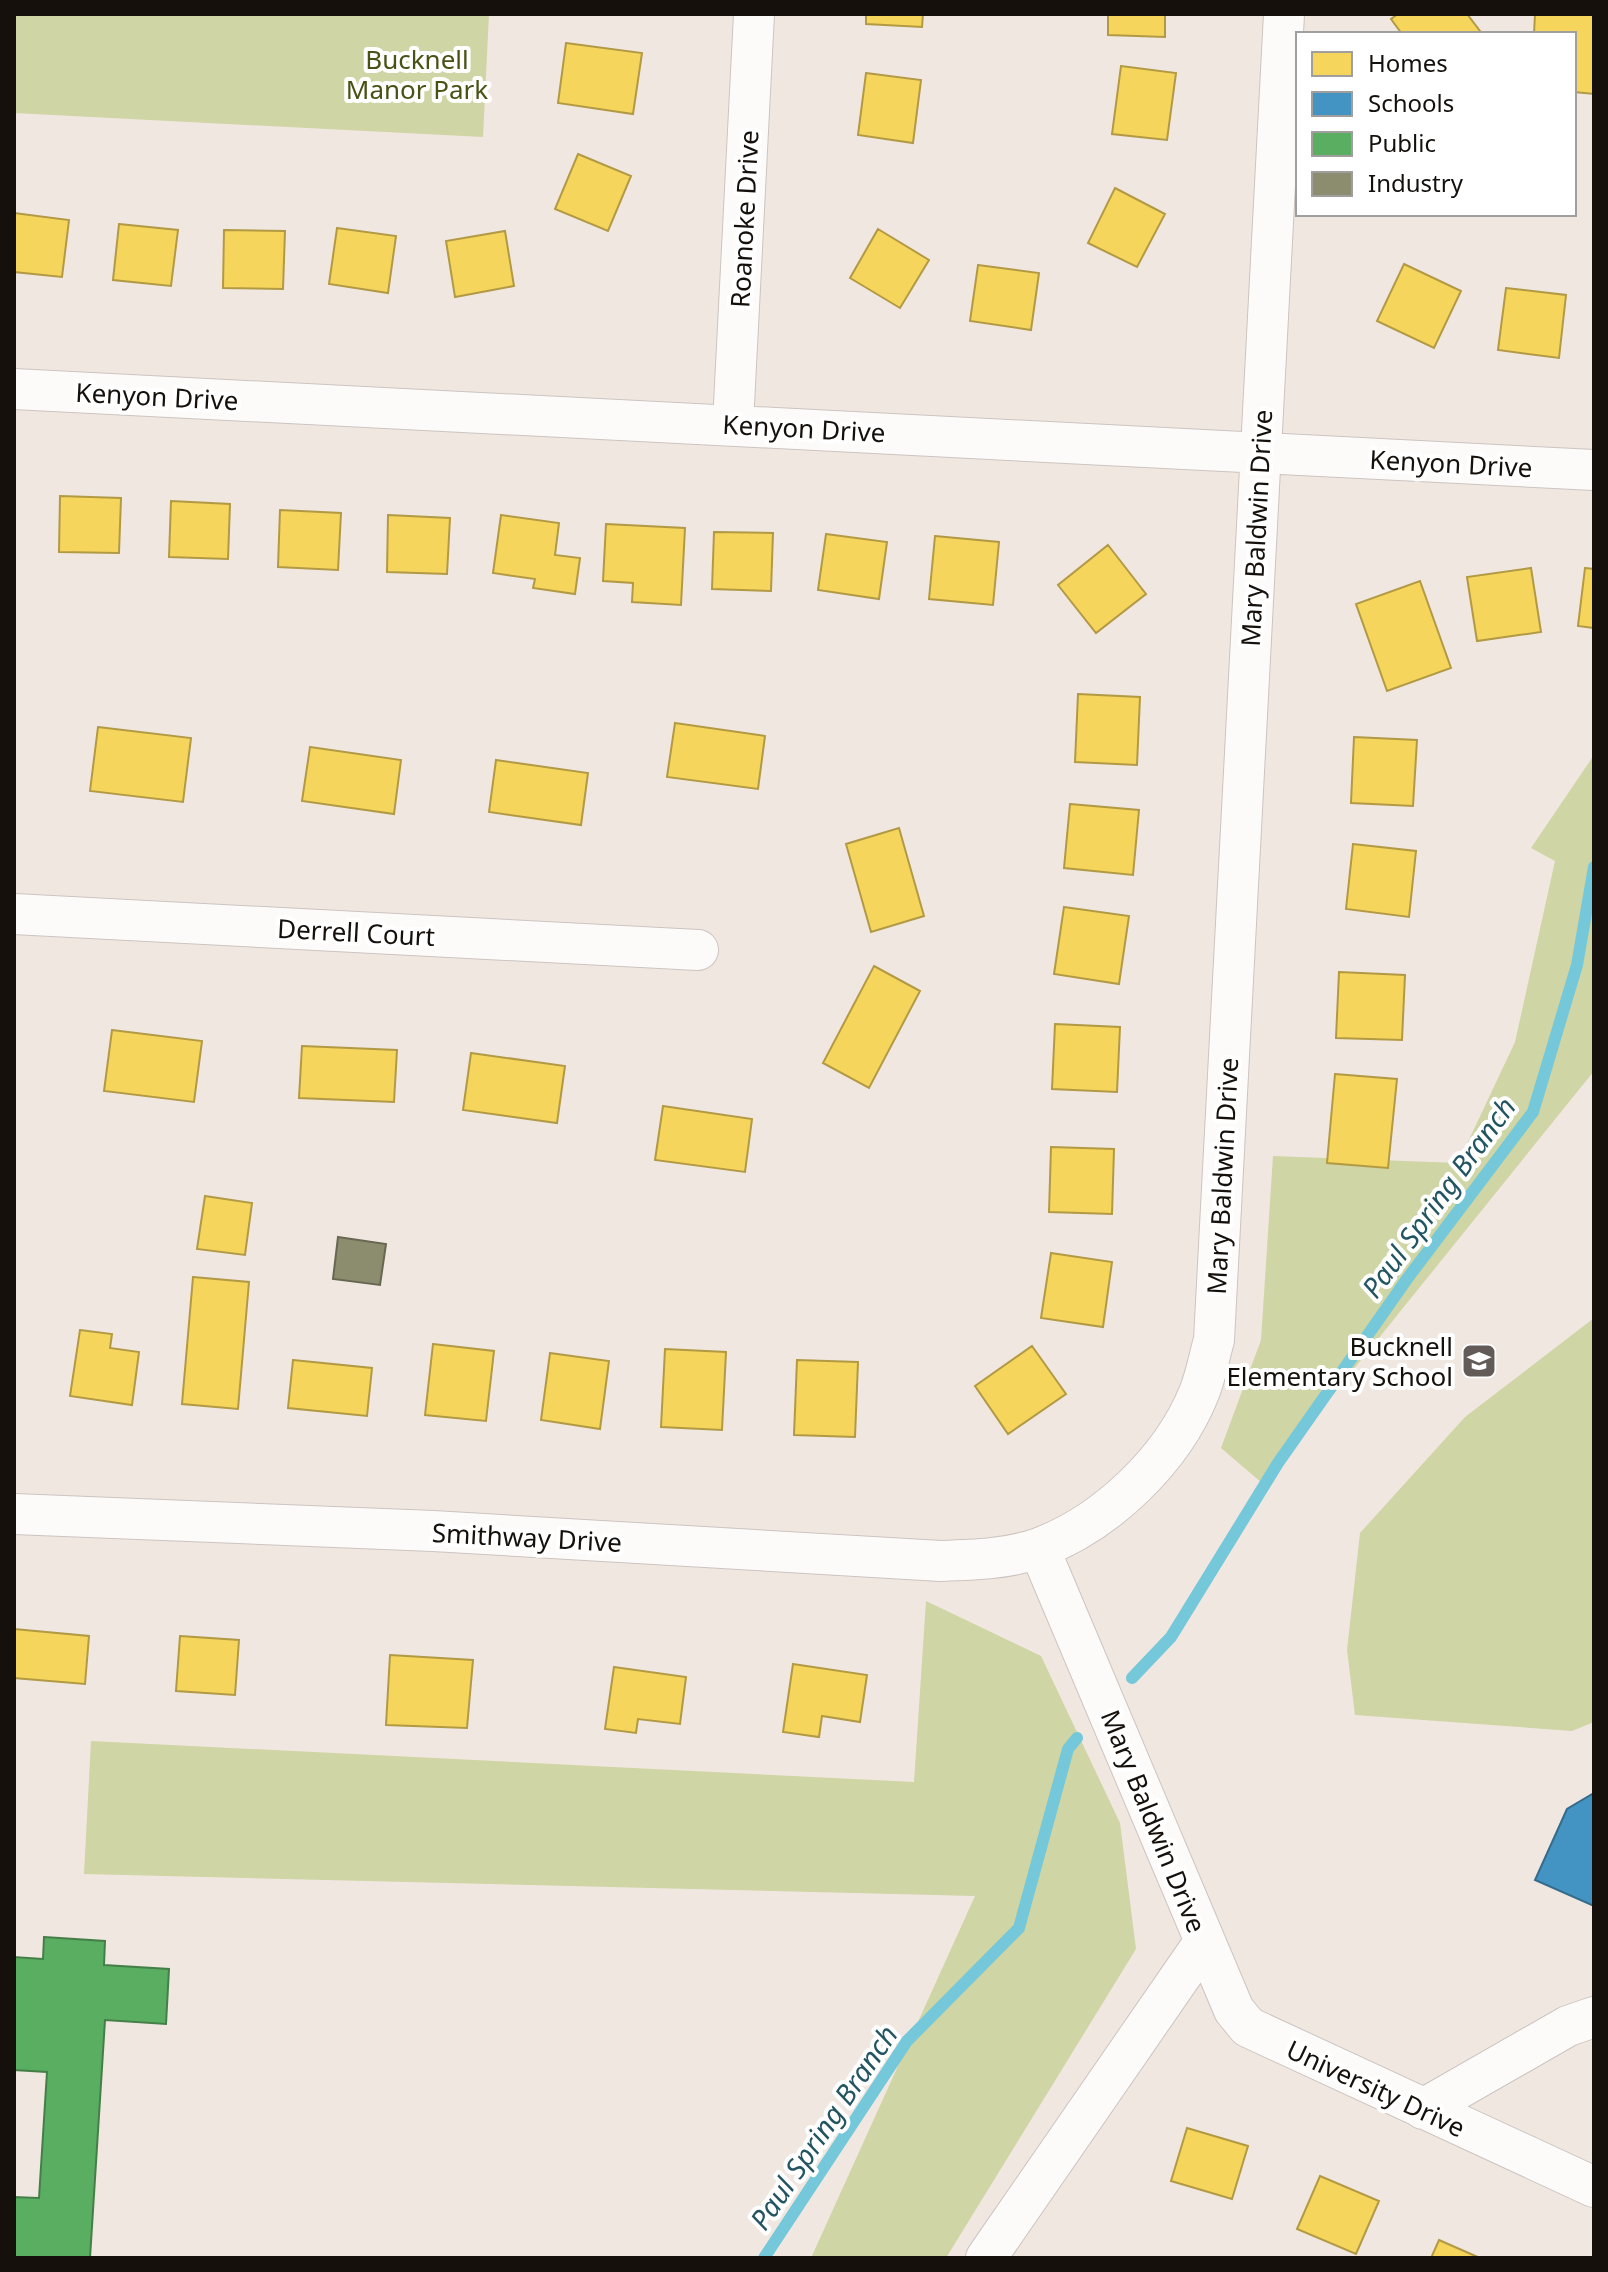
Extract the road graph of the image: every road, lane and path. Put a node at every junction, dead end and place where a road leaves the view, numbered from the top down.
1 (754, 14) edge
2 (1284, 14) edge
3 (14, 389) edge
4 (733, 424) junction
5 (1260, 454) junction
6 (1594, 470) edge
7 (14, 914) edge
8 (698, 950) dead end
9 (14, 1514) edge
10 (1039, 1548) junction
11 (1205, 1941) junction
12 (1585, 2027) edge
13 (1423, 2109) junction
14 (1594, 2187) edge
15 (986, 2258) edge

1 - 4 street, Roanoke Drive
2 - 5 street, Mary Baldwin Drive
3 - 4 street, Kenyon Drive
4 - 5 street, Kenyon Drive
5 - 6 street, Kenyon Drive
5 - 10 street, Mary Baldwin Drive
7 - 8 street, Derrell Court
9 - 10 street, Smithway Drive
10 - 11 street, Mary Baldwin Drive
11 - 13 street, University Drive
11 - 15 street, Mary Baldwin Drive
12 - 13 street
13 - 14 street, University Drive

